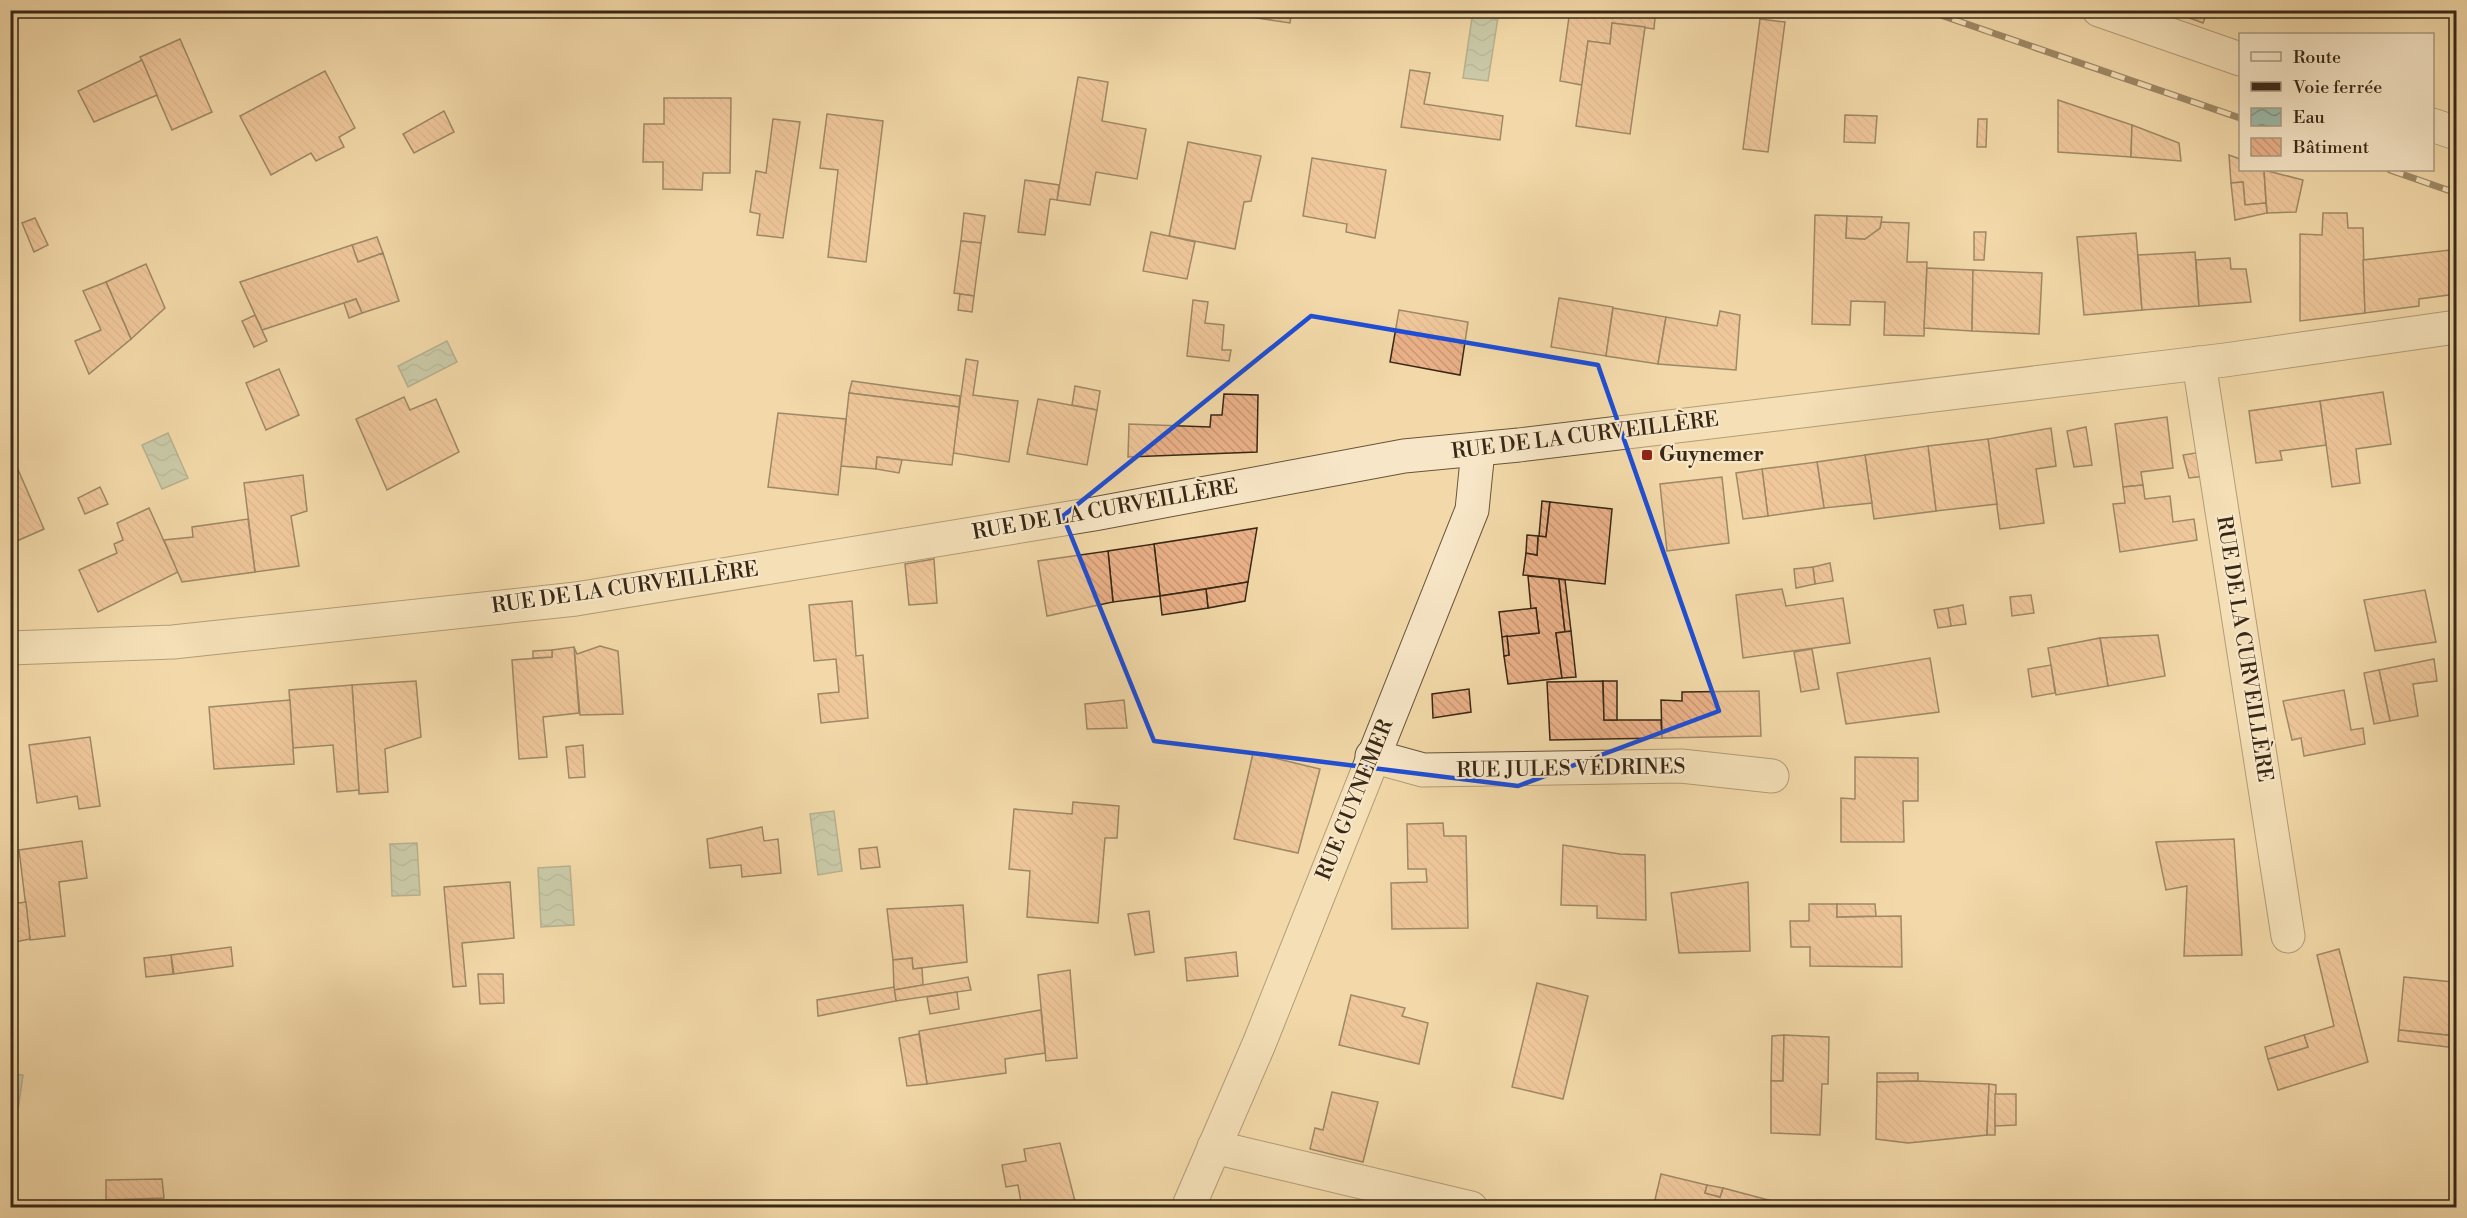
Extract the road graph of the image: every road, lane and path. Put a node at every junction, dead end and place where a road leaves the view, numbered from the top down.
1 (2099, 10) edge
2 (2239, 58) edge
3 (2434, 125) edge
4 (2457, 133) edge
5 (2457, 327) edge
6 (2199, 363) junction
7 (1478, 450) junction
8 (10, 648) edge
9 (1372, 756) junction
10 (1772, 776) dead end
11 (2288, 936) dead end
12 (1214, 1147) junction
13 (1188, 1208) edge
14 (1472, 1208) edge

1 - 2 street
3 - 4 street
5 - 6 street, RUE DE LA CURVEILLÈRE
6 - 7 street, RUE DE LA CURVEILLÈRE
6 - 11 street, RUE DE LA CURVEILLÈRE
7 - 8 street, RUE DE LA CURVEILLÈRE
7 - 9 street, RUE GUYNEMER
9 - 10 street, RUE JULES VÉDRINES
9 - 12 street, RUE GUYNEMER
12 - 13 street, RUE GUYNEMER
12 - 14 street

